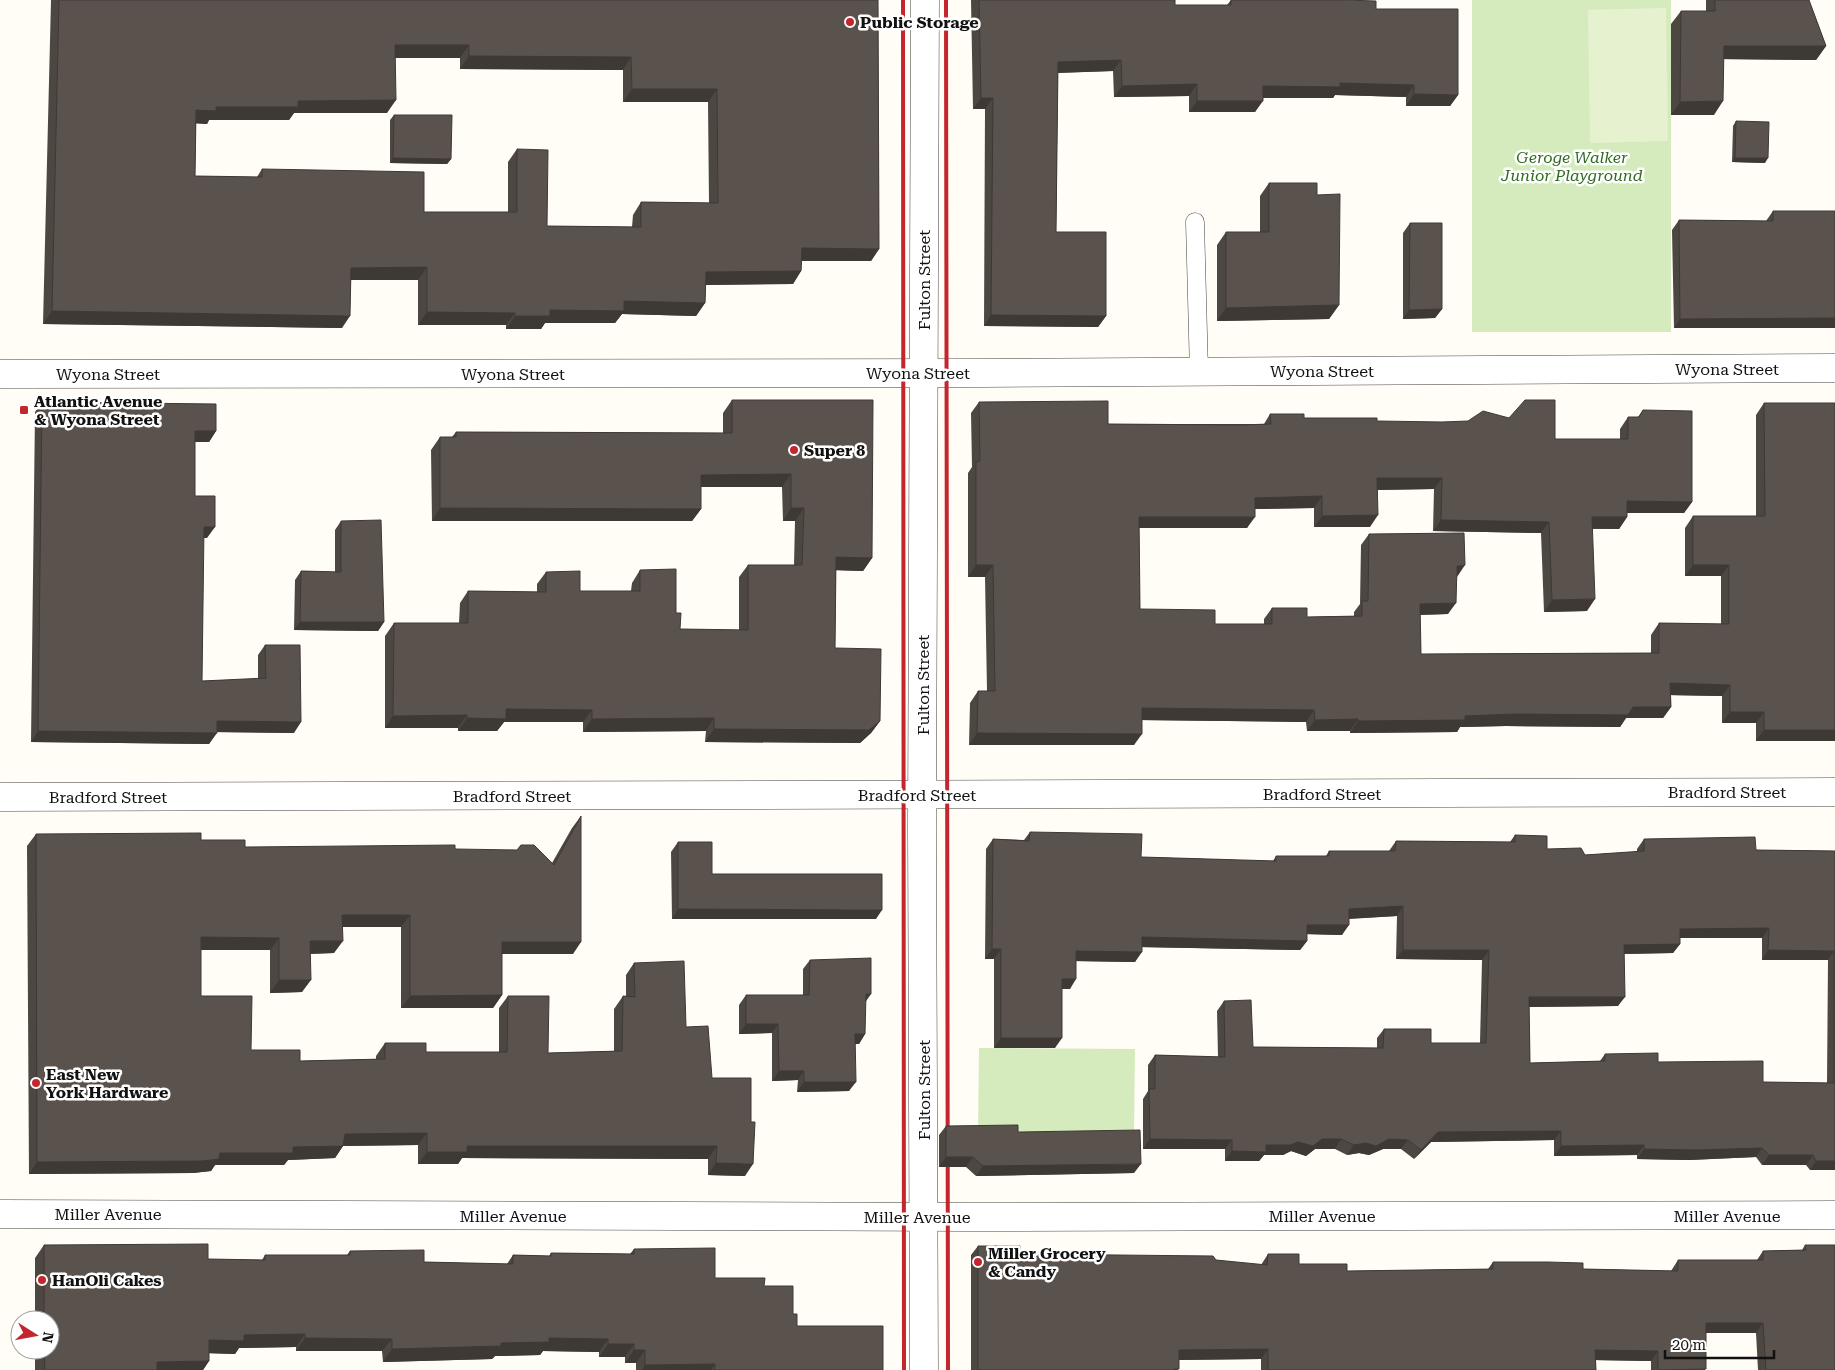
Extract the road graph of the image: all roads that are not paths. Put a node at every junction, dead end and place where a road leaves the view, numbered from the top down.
1 (925, 0) edge
2 (1195, 222) dead end
3 (1835, 368) edge
4 (1200, 372) junction
5 (924, 373) junction
6 (0, 374) edge
7 (1835, 792) edge
8 (922, 794) junction
9 (0, 797) edge
10 (0, 1214) edge
11 (1835, 1215) edge
12 (925, 1217) junction
13 (924, 1370) edge

1 - 5 street, Fulton Street
2 - 4 lane
3 - 4 street, Wyona Street
4 - 5 street, Wyona Street
5 - 6 street, Wyona Street
5 - 8 street, Fulton Street
7 - 8 street, Bradford Street
8 - 9 street, Bradford Street
8 - 12 street, Fulton Street
10 - 12 street, Miller Avenue
11 - 12 street, Miller Avenue
12 - 13 street, Fulton Street

